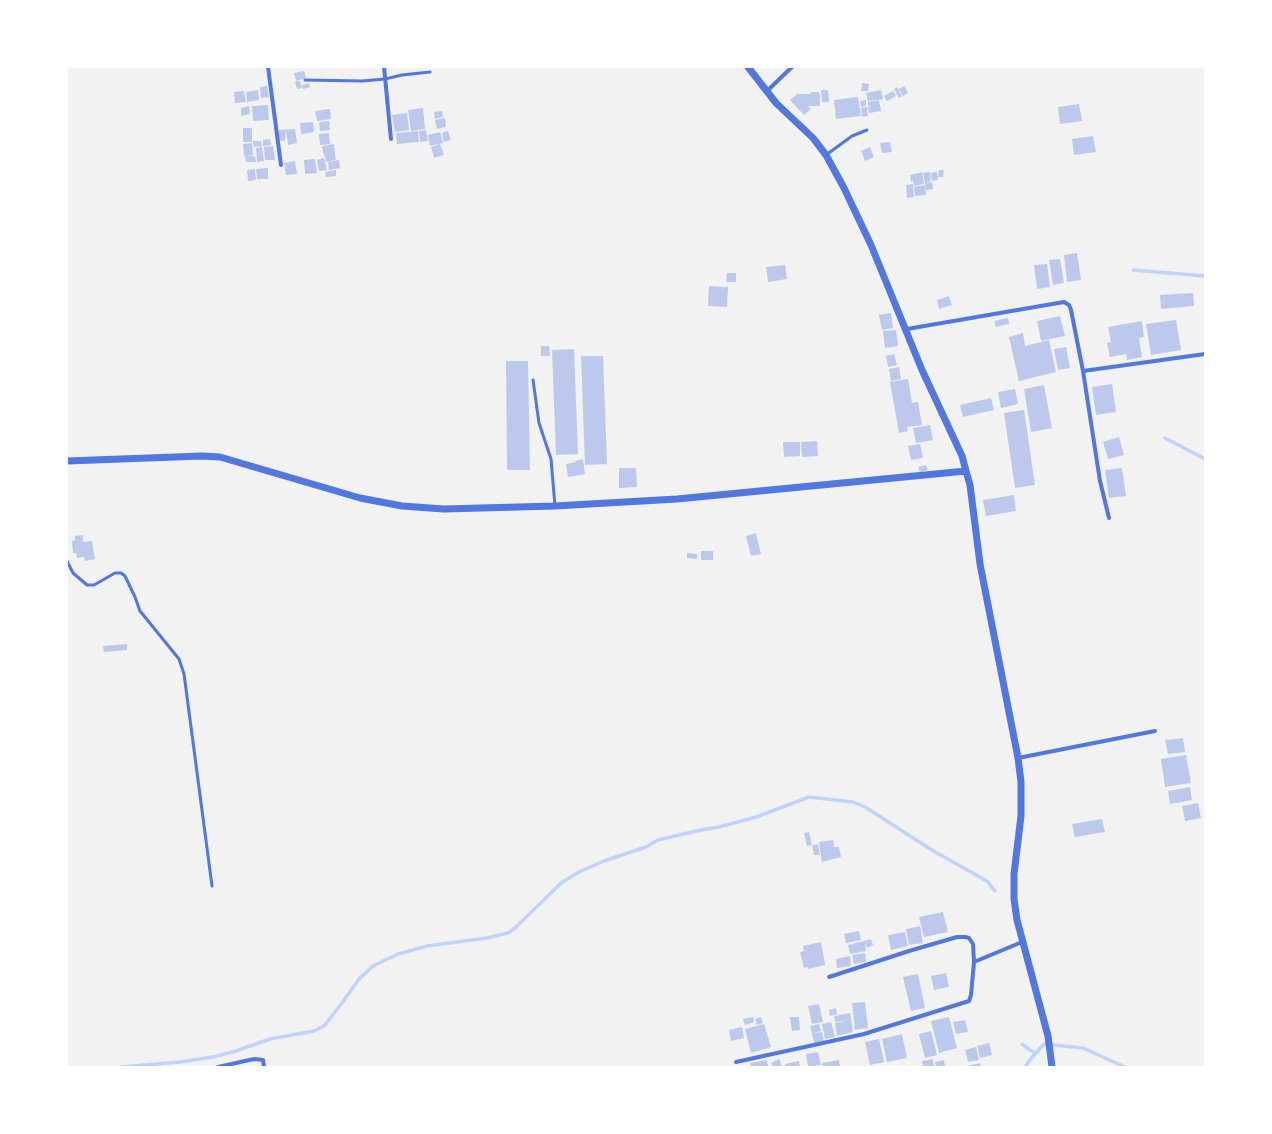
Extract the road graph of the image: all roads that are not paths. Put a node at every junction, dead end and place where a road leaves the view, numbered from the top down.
1 (268, 67) edge
2 (384, 67) edge
3 (748, 67) edge
4 (792, 67) edge
5 (430, 72) dead end
6 (385, 79) junction
7 (305, 80) dead end
8 (767, 91) junction
9 (867, 130) dead end
10 (391, 138) dead end
11 (826, 155) junction
12 (280, 165) dead end
13 (906, 329) junction
14 (1205, 354) edge
15 (1082, 371) junction
16 (533, 380) dead end
17 (67, 461) edge
18 (966, 471) junction
19 (555, 506) junction
20 (1109, 518) dead end
21 (67, 561) edge
22 (1154, 731) dead end
23 (1018, 758) junction
24 (212, 886) dead end
25 (1022, 942) junction
26 (974, 962) junction
27 (829, 977) dead end
28 (736, 1062) dead end
29 (1052, 1066) edge
30 (218, 1067) edge
31 (264, 1067) edge

1 - 12 street
2 - 6 street
3 - 8 street
4 - 8 street
5 - 6 lane
6 - 7 lane
6 - 10 street
8 - 11 street
9 - 11 lane
11 - 13 street
13 - 15 street
13 - 18 street
14 - 15 street
15 - 20 street
16 - 19 lane
17 - 19 street
18 - 19 street
18 - 23 street
21 - 24 lane
22 - 23 street
23 - 25 street
25 - 26 street
25 - 29 street
26 - 27 street
26 - 28 street
30 - 31 street

